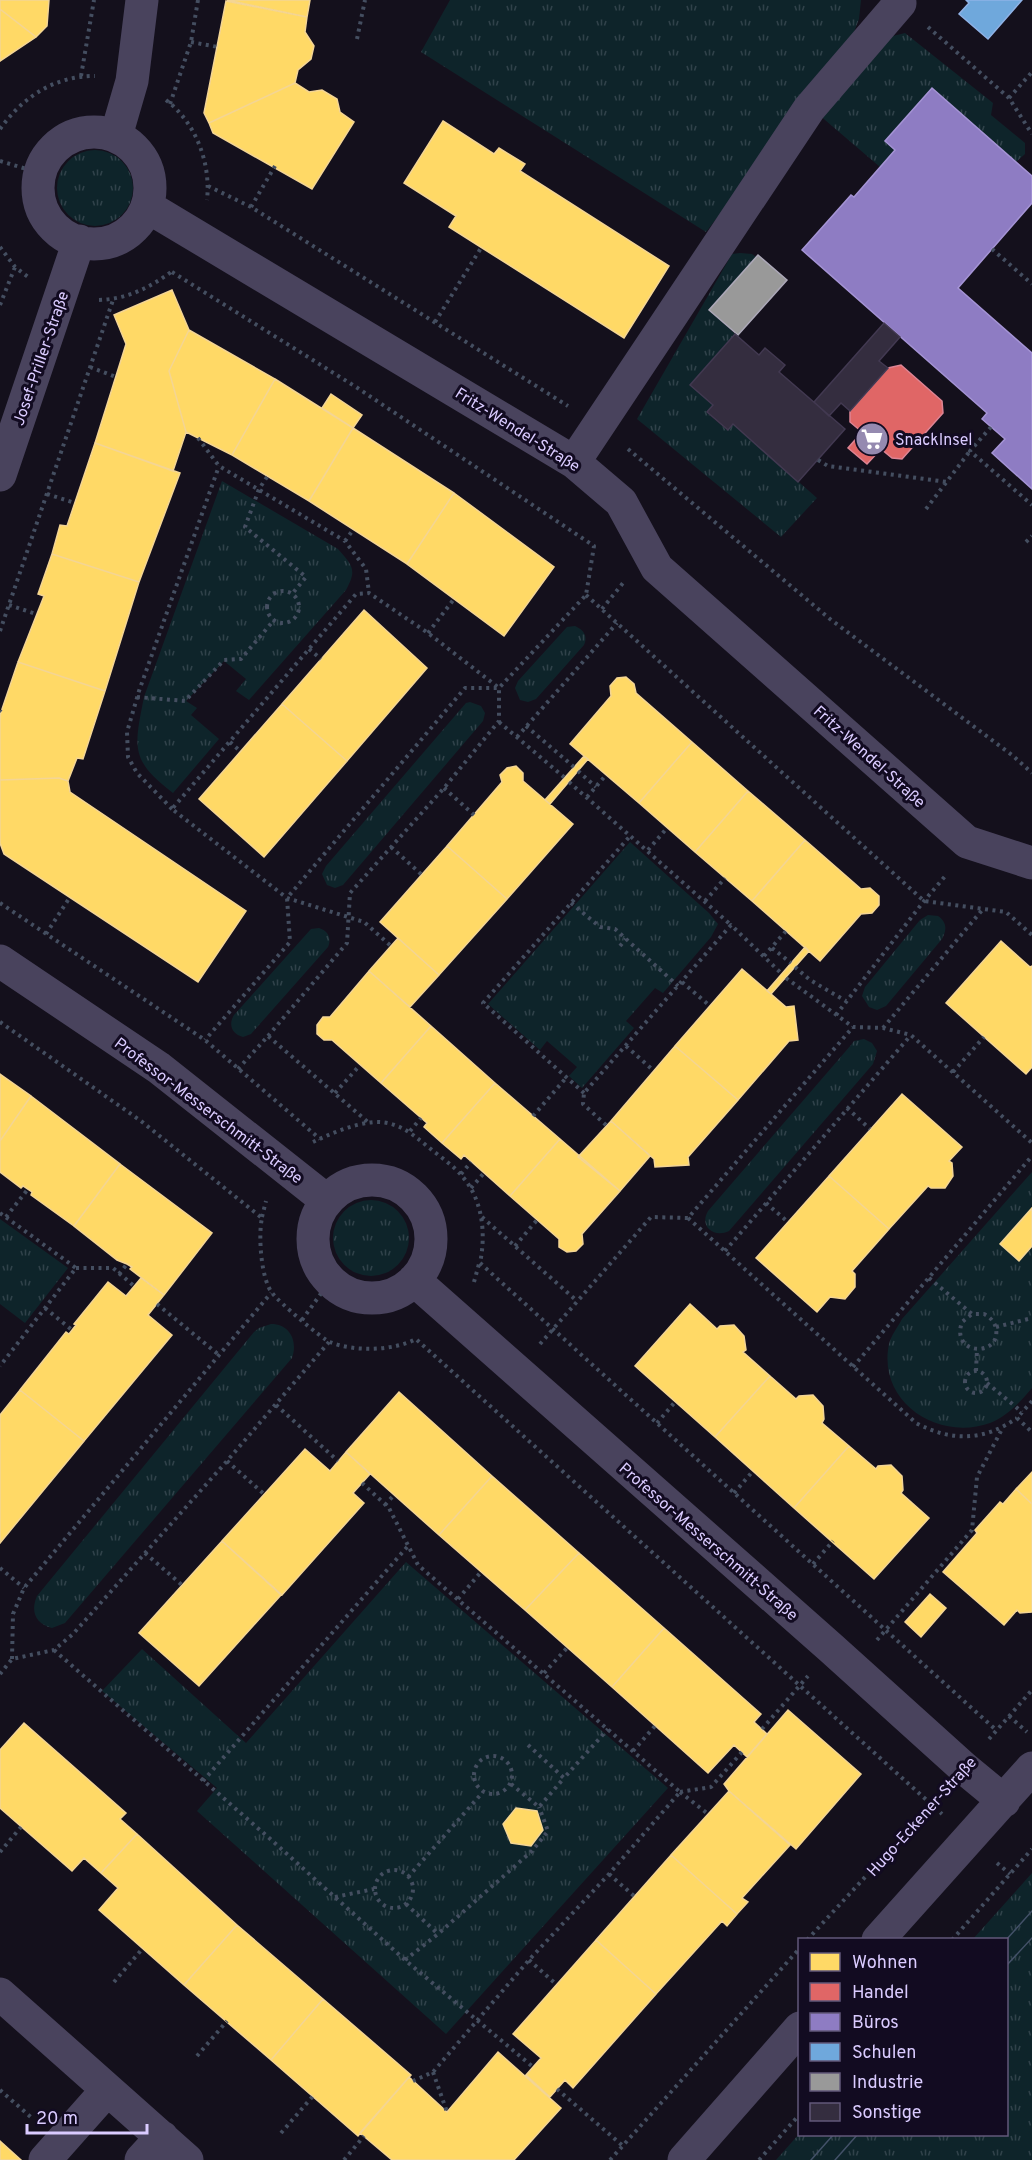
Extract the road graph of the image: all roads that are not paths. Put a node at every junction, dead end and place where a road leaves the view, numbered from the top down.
1 (142, 0) edge
2 (899, 2) edge
3 (116, 136) junction
4 (148, 207) junction
5 (79, 241) junction
6 (574, 462) junction
7 (0, 475) edge
8 (1032, 863) edge
9 (0, 961) edge
10 (326, 1200) junction
11 (414, 1281) junction
12 (1032, 1768) edge
13 (1004, 1801) junction
14 (880, 1938) edge
15 (0, 1994) edge
16 (798, 2030) edge
17 (107, 2090) junction
18 (151, 2149) edge
19 (45, 2160) edge
20 (187, 2160) edge
21 (684, 2160) edge

1 - 3 street
2 - 6 street
3 - 4 street
3 - 5 street
4 - 5 street
4 - 6 street, Fritz-Wendel-Straße
5 - 7 street, Josef-Priller-Straße
6 - 8 street, Fritz-Wendel-Straße
9 - 10 street, Professor-Messerschmitt-Straße
10 - 11 street
10 - 11 street
11 - 13 street, Professor-Messerschmitt-Straße
12 - 13 street
13 - 14 street
15 - 17 street
16 - 21 street
17 - 18 street
17 - 19 street
18 - 20 street

